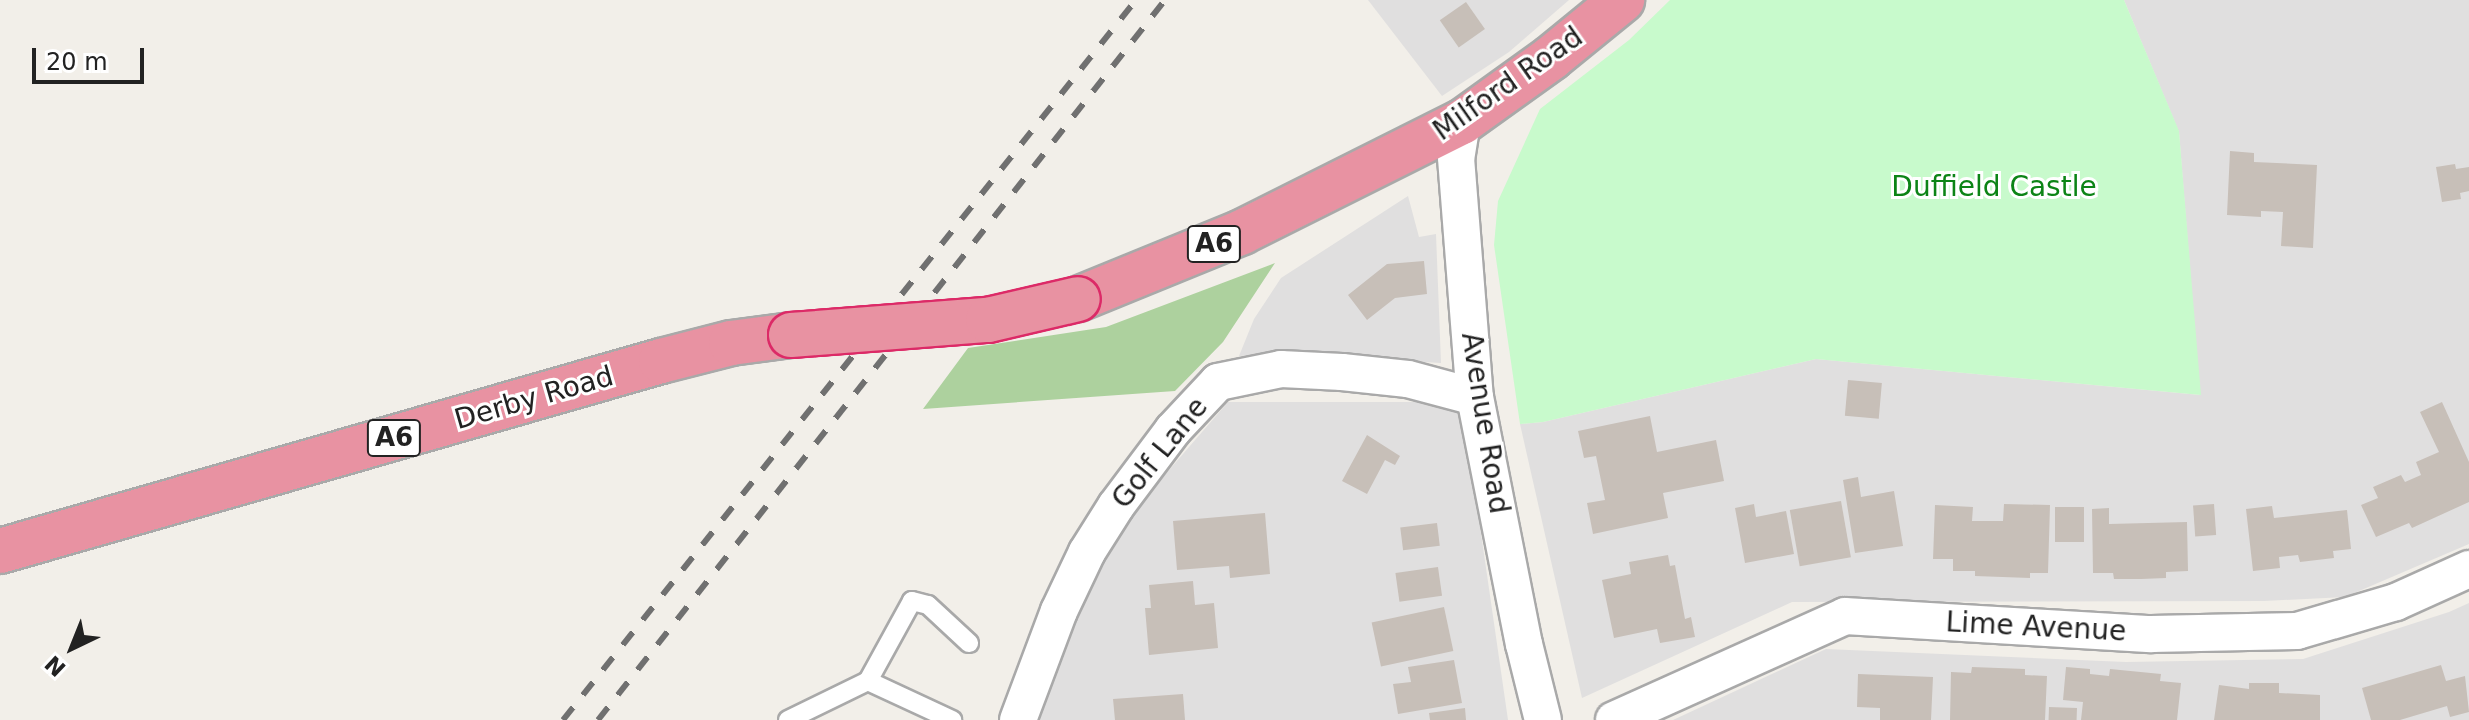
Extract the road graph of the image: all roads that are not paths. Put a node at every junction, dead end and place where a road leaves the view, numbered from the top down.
1 (1622, 0) edge
2 (1462, 122) junction
3 (1078, 299) joint
4 (1475, 397) junction
5 (0, 551) edge
6 (2469, 569) edge
7 (969, 643) dead end
8 (868, 681) junction
9 (788, 720) edge
10 (952, 720) edge
11 (1018, 720) edge
12 (1543, 720) edge
13 (1614, 720) edge

1 - 2 highway, Milford Road / A6
2 - 3 highway, Milford Road / A6
2 - 4 street, Avenue Road
3 - 5 highway, Derby Road / A6, bridge
4 - 11 street, Golf Lane
4 - 12 street, Avenue Road
6 - 13 street, Lime Avenue
7 - 8 lane
8 - 9 lane
8 - 10 lane

